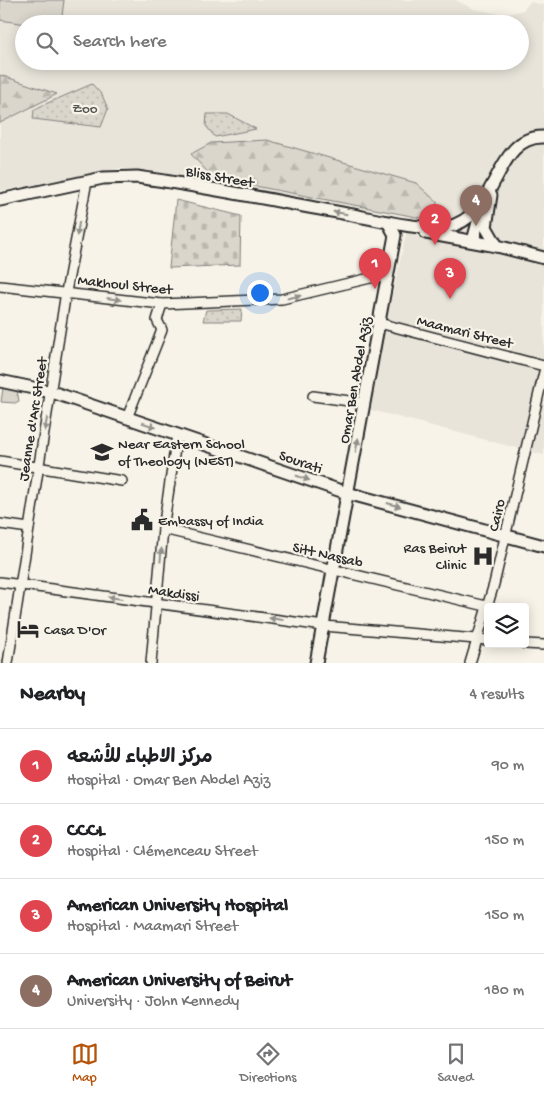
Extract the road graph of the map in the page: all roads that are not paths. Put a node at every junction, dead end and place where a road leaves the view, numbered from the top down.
1 (544, 137) edge
2 (86, 181) junction
3 (493, 186) junction
4 (0, 200) edge
5 (484, 202) junction
6 (388, 222) junction
7 (454, 225) junction
8 (395, 235) junction
9 (456, 238) junction
10 (473, 241) junction
11 (497, 246) junction
12 (544, 258) edge
13 (387, 274) junction
14 (0, 286) edge
15 (66, 292) junction
16 (162, 304) junction
17 (379, 323) junction
18 (544, 366) edge
19 (544, 372) edge
20 (0, 381) edge
21 (52, 392) junction
22 (313, 396) dead end
23 (364, 403) junction
24 (127, 418) junction
25 (177, 435) junction
26 (0, 461) edge
27 (39, 466) junction
28 (122, 481) dead end
29 (347, 493) junction
30 (0, 524) edge
31 (29, 528) junction
32 (163, 529) junction
33 (506, 536) junction
34 (544, 546) edge
35 (335, 570) junction
36 (0, 582) edge
37 (20, 584) junction
38 (487, 603) edge
39 (157, 604) junction
40 (484, 606) edge
41 (484, 613) edge
42 (324, 626) junction
43 (476, 639) junction
44 (484, 640) edge
45 (529, 644) edge
46 (544, 645) edge
47 (8, 663) edge
48 (151, 663) edge
49 (316, 663) edge
50 (470, 663) edge

1 - 3 street
2 - 4 street, Bliss Street
6 -> 2 street, Bliss Street
2 -> 15 street, Jeanne d'Arc Street
3 - 5 street
3 - 11 street
5 - 7 street
5 - 10 street
6 - 7 street, Bliss Street
6 - 8 street
7 - 9 street
8 - 9 street
8 - 13 street, Omar Ben Abdel Aziz
9 - 10 street
10 - 11 street
11 - 12 street
16 -> 13 street, Makhoul Street
13 - 17 street, Omar Ben Abdel Aziz
14 - 15 street, Makhoul Street
15 -> 16 street, Makhoul Street
15 - 21 street, Jeanne d'Arc Street
16 - 24 street
17 - 18 street, Maamari Street
17 - 23 street, Omar Ben Abdel Aziz
19 - 33 street, Cairo
20 - 21 street, Sourati
21 - 24 street, Sourati
21 -> 27 street, Jeanne d'Arc Street
22 - 23 street
29 -> 23 street, Omar Ben Abdel Aziz
24 -> 25 street, Sourati
25 -> 29 street, Sourati
25 - 32 street
26 - 27 street
27 - 28 street
27 - 31 street, Jeanne d'Arc Street
29 -> 33 street, Sourati
29 - 35 street, Omar Ben Abdel Aziz
30 - 31 street
31 - 37 street, Jeanne d'Arc Street
32 - 35 street, Sitt Nassab
39 -> 32 street
33 - 34 street, Sourati
33 - 38 street, Cairo
35 - 40 street, Sitt Nassab
35 - 42 street, Omar Ben Abdel Aziz
36 - 37 street, Makdissi
39 -> 37 street, Makdissi
37 - 47 street, Jeanne d'Arc Street
42 -> 39 street, Makdissi
39 - 48 street
41 - 43 street, Cairo
42 - 43 street, Makdissi
42 - 49 street, Omar Ben Abdel Aziz
43 - 44 street, Makdissi
43 - 50 street, Cairo
45 - 46 street

